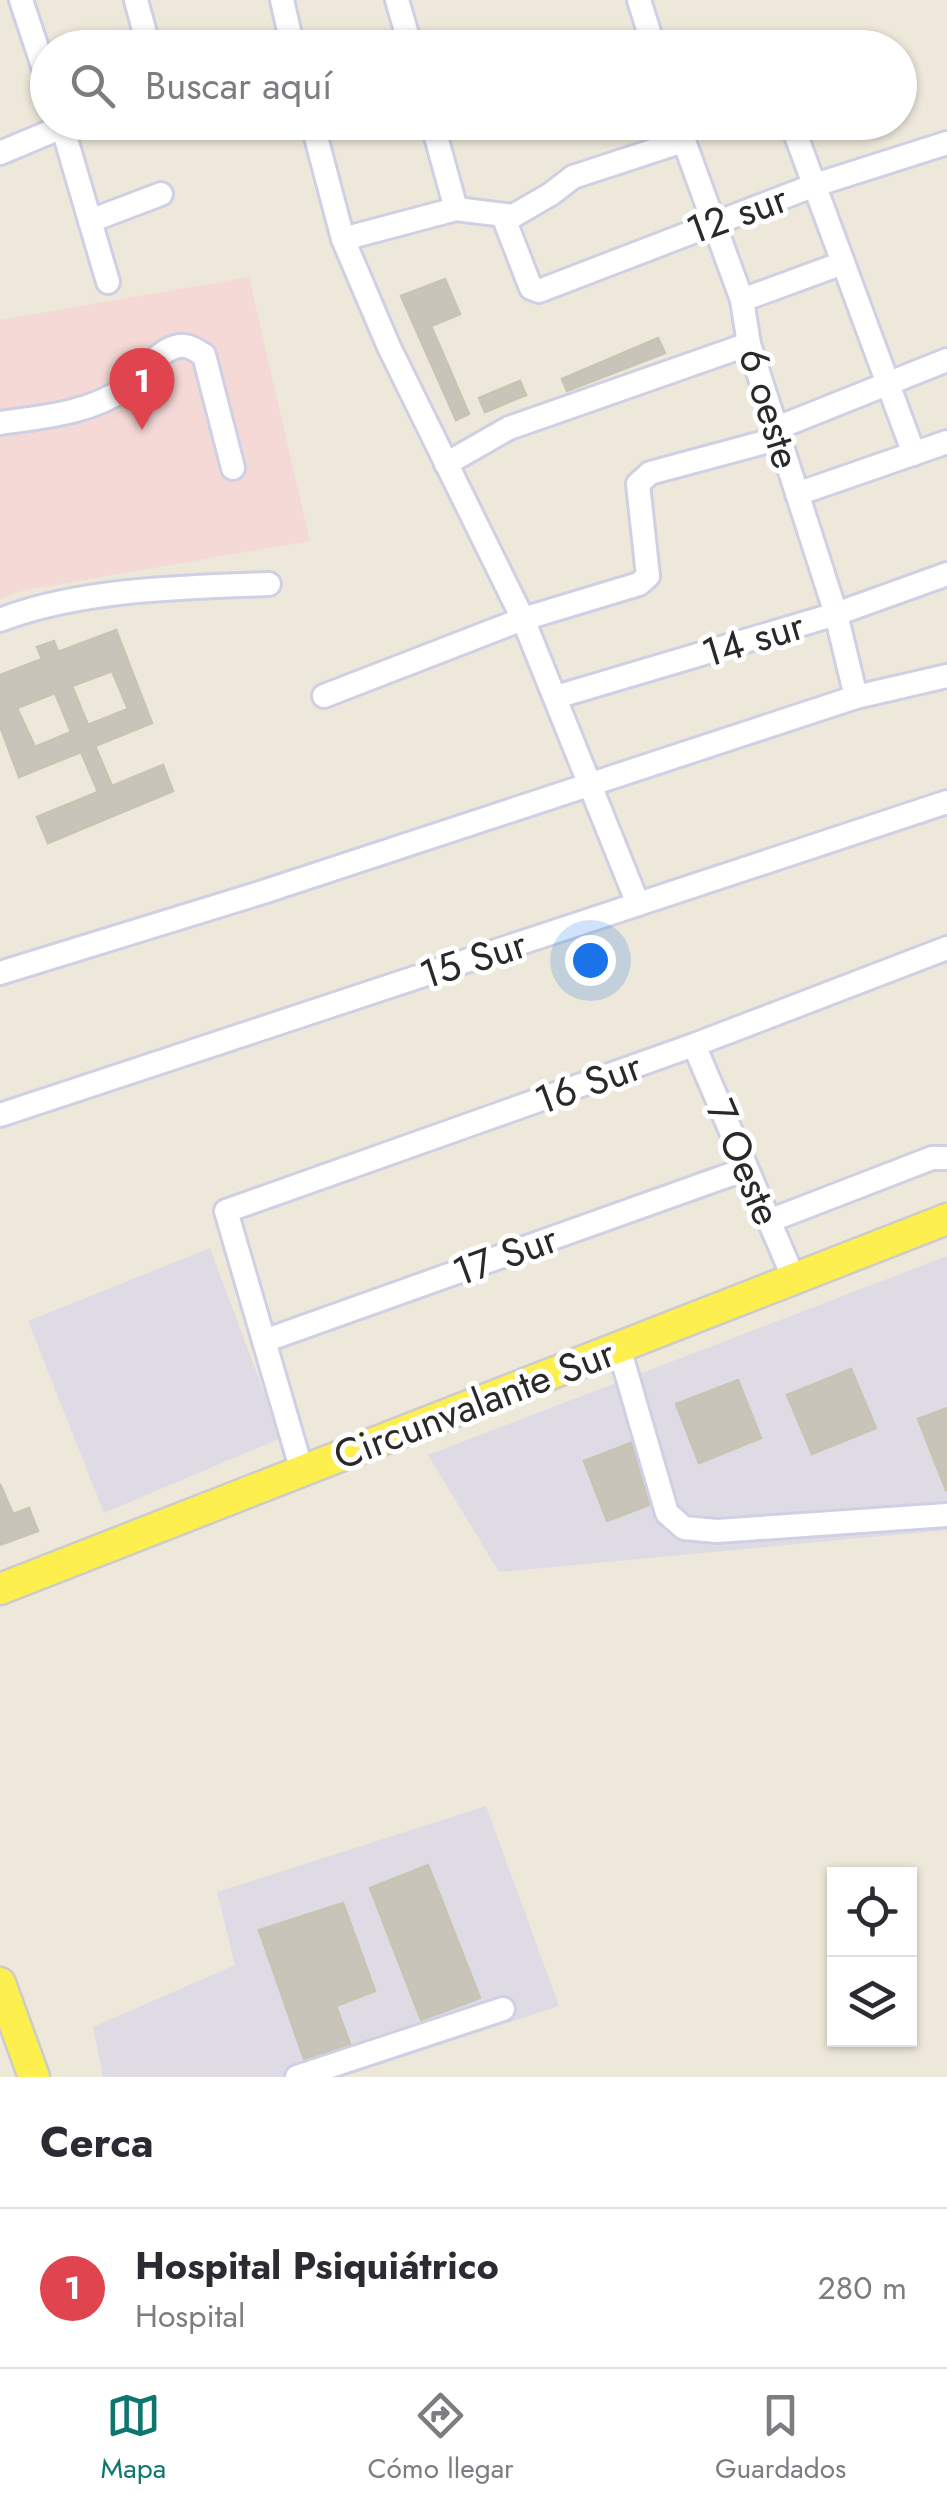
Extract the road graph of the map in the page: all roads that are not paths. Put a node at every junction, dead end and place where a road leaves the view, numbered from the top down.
1 (21, 0) edge
2 (136, 0) edge
3 (282, 0) edge
4 (397, 0) edge
5 (639, 0) edge
6 (31, 30) edge
7 (144, 30) edge
8 (288, 30) edge
9 (405, 30) edge
10 (648, 30) edge
11 (30, 140) edge
12 (70, 140) edge
13 (317, 140) edge
14 (437, 140) edge
15 (661, 140) edge
16 (683, 140) edge
17 (798, 140) edge
18 (947, 142) edge
19 (0, 153) edge
20 (815, 185) junction
21 (161, 194) dead end
22 (456, 208) junction
23 (503, 216) junction
24 (90, 220) junction
25 (713, 222) junction
26 (342, 239) junction
27 (843, 263) junction
28 (108, 282) dead end
29 (742, 300) junction
30 (749, 344) junction
31 (947, 360) edge
32 (886, 386) junction
33 (0, 423) edge
34 (779, 432) junction
35 (947, 442) edge
36 (914, 454) junction
37 (446, 464) junction
38 (234, 468) dead end
39 (796, 494) junction
40 (947, 574) edge
41 (269, 584) dead end
42 (836, 614) junction
43 (524, 619) junction
44 (0, 620) edge
45 (947, 676) edge
46 (324, 696) dead end
47 (556, 697) junction
48 (856, 697) junction
49 (590, 783) junction
50 (947, 802) edge
51 (638, 904) junction
52 (947, 948) edge
53 (0, 973) edge
54 (694, 1045) junction
55 (0, 1115) edge
56 (947, 1158) edge
57 (746, 1169) junction
58 (947, 1219) edge
59 (769, 1221) junction
60 (794, 1279) junction
61 (264, 1341) junction
62 (620, 1348) junction
63 (302, 1471) junction
64 (947, 1515) edge
65 (0, 1588) edge
66 (0, 1983) edge
67 (503, 2009) dead end
68 (34, 2077) edge
69 (297, 2077) edge

1 - 6 street
2 - 7 street
3 - 8 street
4 - 9 street
5 - 10 street
11 - 19 street
12 - 24 street
13 - 26 street
14 - 22 street
15 - 23 street
16 - 25 street, 6 oeste
17 - 20 street
18 - 20 street, 12 sur
20 - 25 street, 12 sur
20 - 27 street
21 - 24 street
22 - 23 street
22 - 26 street
23 - 25 street, 12 sur
24 - 28 street
25 - 29 street, 6 oeste
26 - 37 street
27 - 29 street
27 - 32 street
29 - 30 street, 6 oeste
30 - 34 street, 6 oeste
30 - 37 street
31 - 32 street
32 - 34 street
32 - 36 street
33 - 38 street
34 - 39 street, 6 oeste
34 - 43 street
35 - 36 street
36 - 39 street
37 - 43 street
39 - 42 street, 6 oeste
40 - 42 street, 14 sur
41 - 44 street
42 - 47 street, 14 sur
42 - 48 street, 6 oeste
43 - 46 street
43 - 47 street
45 - 48 street
47 - 49 street
48 - 49 street
49 - 51 street
49 - 53 street
50 - 51 street, 15 Sur
51 - 55 street, 15 Sur
52 - 54 street, 16 Sur
54 - 57 street, 7 Oeste
54 - 61 street, 16 Sur
56 - 59 street
57 - 59 street, 7 Oeste
57 - 61 street, 17 Sur
58 - 60 main road, Circunvalante Sur
59 - 60 street, 7 Oeste
60 - 62 main road, Circunvalante Sur
61 - 63 street
62 - 63 main road, Circunvalante Sur
62 - 64 street
63 - 65 main road, Circunvalante Sur
66 - 68 main road
67 - 69 street

